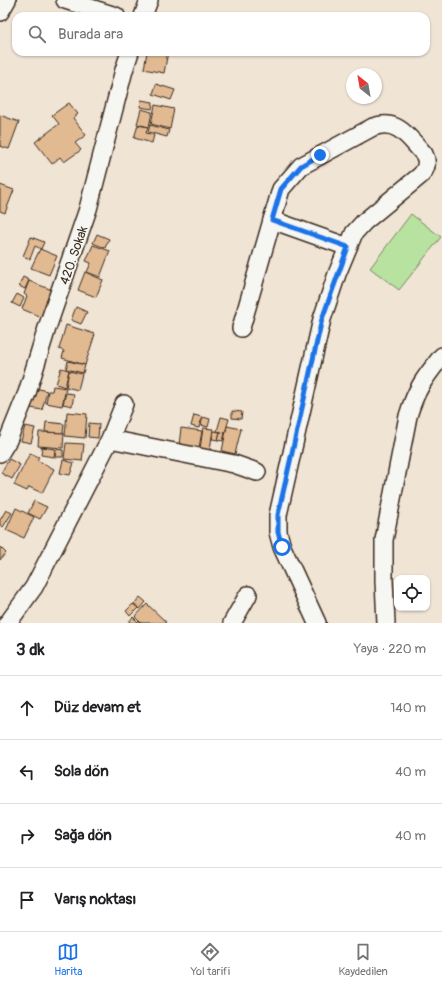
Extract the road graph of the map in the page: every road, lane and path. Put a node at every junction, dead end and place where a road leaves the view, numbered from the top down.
1 (7, 0) edge
2 (65, 0) edge
3 (149, 0) edge
4 (0, 12) edge
5 (103, 12) edge
6 (145, 12) edge
7 (129, 56) edge
8 (272, 220) junction
9 (348, 247) junction
10 (241, 328) dead end
11 (442, 356) edge
12 (124, 404) dead end
13 (110, 438) junction
14 (0, 453) edge
15 (257, 472) dead end
16 (248, 595) dead end
17 (8, 623) edge
18 (232, 623) edge
19 (317, 623) edge
20 (386, 623) edge

1 - 4 street
2 - 5 street
3 - 6 street
7 - 14 street, 420. Sokak
8 - 9 street
8 - 9 street
8 - 10 street
9 - 19 street
11 - 20 street
12 - 13 street
13 - 15 street
13 - 17 street
16 - 18 street

